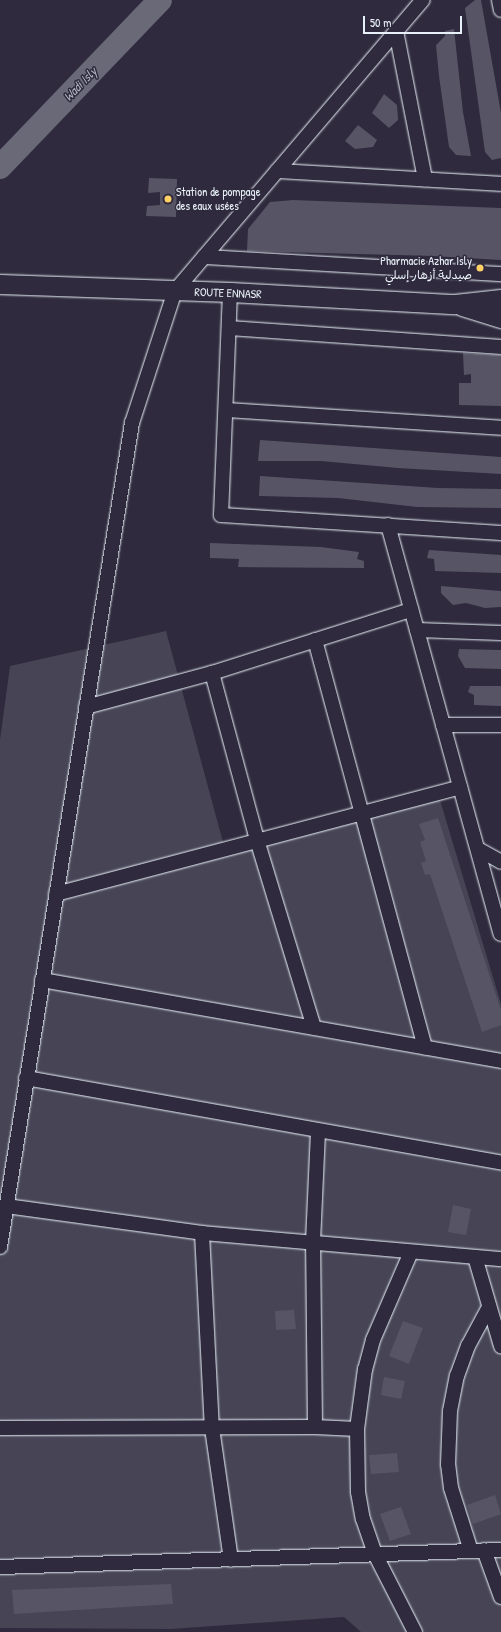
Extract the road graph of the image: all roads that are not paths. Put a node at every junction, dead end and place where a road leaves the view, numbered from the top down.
1 (423, 0) edge
2 (396, 31) junction
3 (277, 171) junction
4 (425, 180) junction
5 (501, 184) edge
6 (204, 257) junction
7 (501, 274) edge
8 (0, 284) edge
9 (175, 291) junction
10 (230, 292) junction
11 (501, 299) edge
12 (455, 304) junction
13 (501, 318) edge
14 (229, 328) junction
15 (501, 347) edge
16 (226, 410) junction
17 (501, 428) edge
18 (388, 525) junction
19 (501, 533) edge
20 (411, 610) junction
21 (417, 630) junction
22 (501, 633) edge
23 (315, 640) junction
24 (212, 672) junction
25 (86, 707) junction
26 (443, 725) junction
27 (501, 725) edge
28 (460, 786) junction
29 (362, 812) junction
30 (257, 840) junction
31 (478, 849) junction
32 (501, 862) edge
33 (56, 894) junction
34 (501, 934) edge
35 (42, 980) junction
36 (314, 1028) junction
37 (425, 1048) junction
38 (501, 1061) edge
39 (26, 1078) junction
40 (318, 1132) junction
41 (501, 1163) edge
42 (6, 1206) junction
43 (202, 1233) junction
44 (313, 1242) junction
45 (0, 1247) edge
46 (411, 1252) junction
47 (475, 1257) junction
48 (501, 1259) edge
49 (489, 1307) junction
50 (501, 1346) edge
51 (315, 1427) junction
52 (0, 1428) edge
53 (212, 1428) junction
54 (357, 1429) junction
55 (477, 1550) junction
56 (501, 1550) edge
57 (375, 1554) junction
58 (231, 1560) junction
59 (0, 1567) edge
60 (501, 1597) edge
61 (415, 1632) edge

1 - 2 street
2 - 3 street
2 - 4 street
3 - 4 street
3 - 6 street
4 - 5 street
6 - 7 street
6 - 9 street
8 - 9 main road, ROUTE ENNASR
9 - 10 main road, ROUTE ENNASR
9 - 25 street
10 - 12 main road, ROUTE ENNASR
10 - 14 street
11 - 12 main road, ROUTE ENNASR
12 - 13 main road, ROUTE ENNASR
14 - 15 street
14 - 16 street
16 - 17 street
16 - 18 street
18 - 19 street
18 - 20 street
20 - 21 street
20 - 23 street
21 - 22 street
21 - 26 street
23 - 24 street
23 - 29 street
24 - 25 street
24 - 30 street
25 - 33 street
26 - 27 street
26 - 28 street
28 - 29 street
28 - 31 street
29 - 30 street
29 - 37 street
30 - 33 street
30 - 36 street
31 - 32 street
31 - 34 street
33 - 35 street
35 - 36 street
35 - 39 street
36 - 37 street
37 - 38 street
39 - 40 street
39 - 42 street
40 - 41 street
40 - 44 street
42 - 43 street
42 - 45 street
43 - 44 street
43 - 53 street
44 - 46 street
44 - 51 street
46 - 47 street
46 - 54 street
47 - 48 street
47 - 49 street
49 - 50 street
49 - 55 street
51 - 53 street
51 - 54 street
52 - 53 street
53 - 58 street
54 - 57 street
55 - 56 street
55 - 57 street
55 - 60 street
57 - 58 street
57 - 61 street
58 - 59 street

